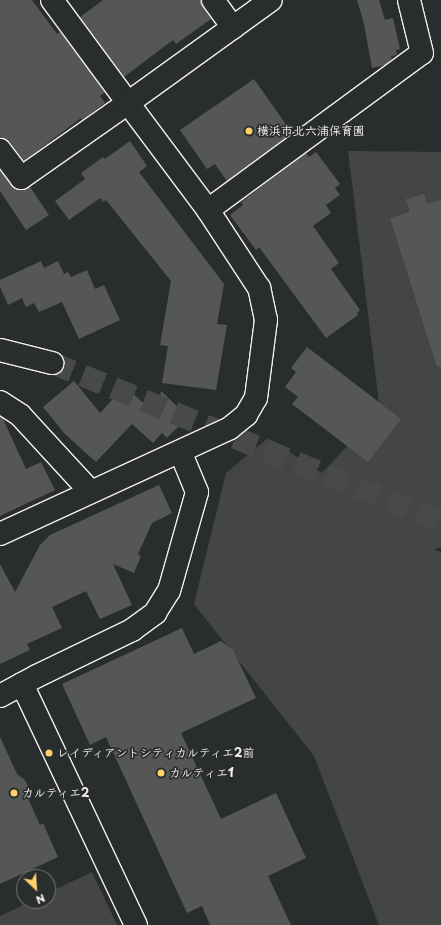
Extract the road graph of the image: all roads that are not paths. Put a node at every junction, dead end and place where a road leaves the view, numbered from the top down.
1 (52, 0) edge
2 (213, 0) edge
3 (271, 0) edge
4 (409, 0) edge
5 (233, 28) junction
6 (128, 103) junction
7 (0, 150) edge
8 (208, 210) junction
9 (0, 350) edge
10 (52, 363) tunnel mouth
11 (0, 402) edge
12 (180, 451) junction
13 (90, 491) junction
14 (0, 534) edge
15 (22, 684) junction
16 (0, 696) edge
17 (136, 925) edge

1 - 6 street
2 - 5 street
3 - 5 street
4 - 8 street
5 - 6 street
6 - 7 street
6 - 8 street
8 - 12 street
9 - 10 street
11 - 13 street
12 - 13 street
12 - 15 street
13 - 14 street
15 - 16 street
15 - 17 street

